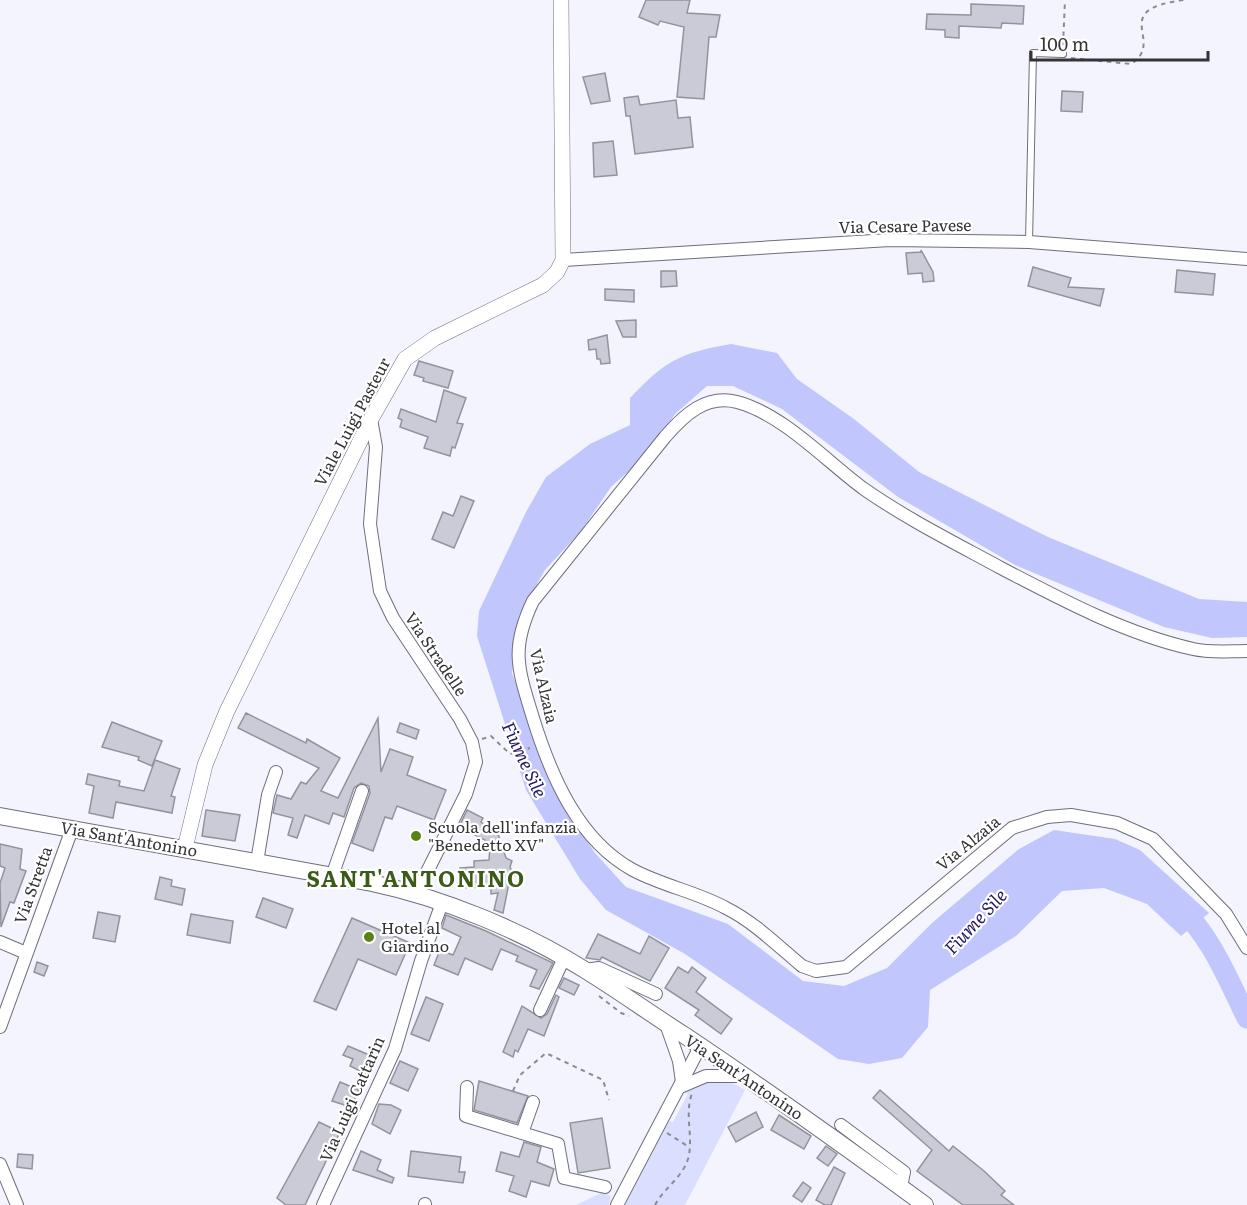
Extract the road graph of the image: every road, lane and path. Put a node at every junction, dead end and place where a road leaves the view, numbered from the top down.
1 (561, 0) edge
2 (1065, 0) edge
3 (1184, 0) edge
4 (1063, 54) junction
5 (1029, 242) junction
6 (1247, 259) edge
7 (563, 260) junction
8 (371, 419) junction
9 (1247, 651) edge
10 (472, 742) junction
11 (531, 748) dead end
12 (276, 772) dead end
13 (362, 791) dead end
14 (0, 816) edge
15 (72, 829) junction
16 (185, 848) junction
17 (257, 862) junction
18 (332, 876) junction
19 (416, 894) junction
20 (442, 903) junction
21 (0, 942) edge
22 (1247, 948) edge
23 (26, 953) junction
24 (564, 958) junction
25 (592, 974) junction
26 (656, 994) dead end
27 (540, 1010) dead end
28 (630, 1017) dead end
29 (666, 1024) junction
30 (0, 1027) edge
31 (700, 1047) junction
32 (744, 1076) junction
33 (681, 1085) junction
34 (467, 1087) dead end
35 (695, 1089) dead end
36 (513, 1091) dead end
37 (609, 1100) dead end
38 (533, 1102) dead end
39 (841, 1125) dead end
40 (664, 1131) dead end
41 (522, 1133) junction
42 (689, 1148) junction
43 (0, 1164) edge
44 (605, 1187) dead end
45 (901, 1187) junction
46 (17, 1205) edge
47 (322, 1205) edge
48 (617, 1205) edge
49 (655, 1205) edge
50 (925, 1205) edge

1 - 7 street
2 - 4 path
3 - 4 path
4 - 5 lane
5 - 6 street, Via Cesare Pavese
5 - 7 street, Via Cesare Pavese
7 - 8 street, Viale Luigi Pasteur
8 - 10 street, Via Stradelle
8 - 16 street, Viale Luigi Pasteur
9 - 22 street, Via Alzaia
10 - 11 path
10 - 19 street
12 - 17 street
13 - 18 street
14 - 15 main road, Via Sant'Antonino
15 - 16 main road, Via Sant'Antonino
15 - 23 street, Via Stretta
16 - 17 main road, Via Sant'Antonino
17 - 18 main road, Via Sant'Antonino
18 - 19 main road, Via Sant'Antonino
19 - 20 main road, Via Sant'Antonino
20 - 24 main road, Via Sant'Antonino
20 - 47 street, Via Luigi Cattarin
21 - 23 street, Via Stretta
23 - 30 street, Via Stretta
24 - 25 main road, Via Sant'Antonino
24 - 27 street
25 - 26 street, Via Sant'Antonino
25 - 28 path
25 - 29 main road, Via Sant'Antonino
29 - 31 main road, Via Sant'Antonino
29 - 33 street
31 - 32 main road, Via Sant'Antonino
31 - 33 street
32 - 33 street
32 - 45 main road, Via Sant'Antonino
33 - 48 street
34 - 41 street
35 - 42 path
36 - 37 path
38 - 41 street
39 - 45 street
40 - 42 path
41 - 44 street
42 - 49 path
43 - 46 street
45 - 50 main road, Via Sant'Antonino

